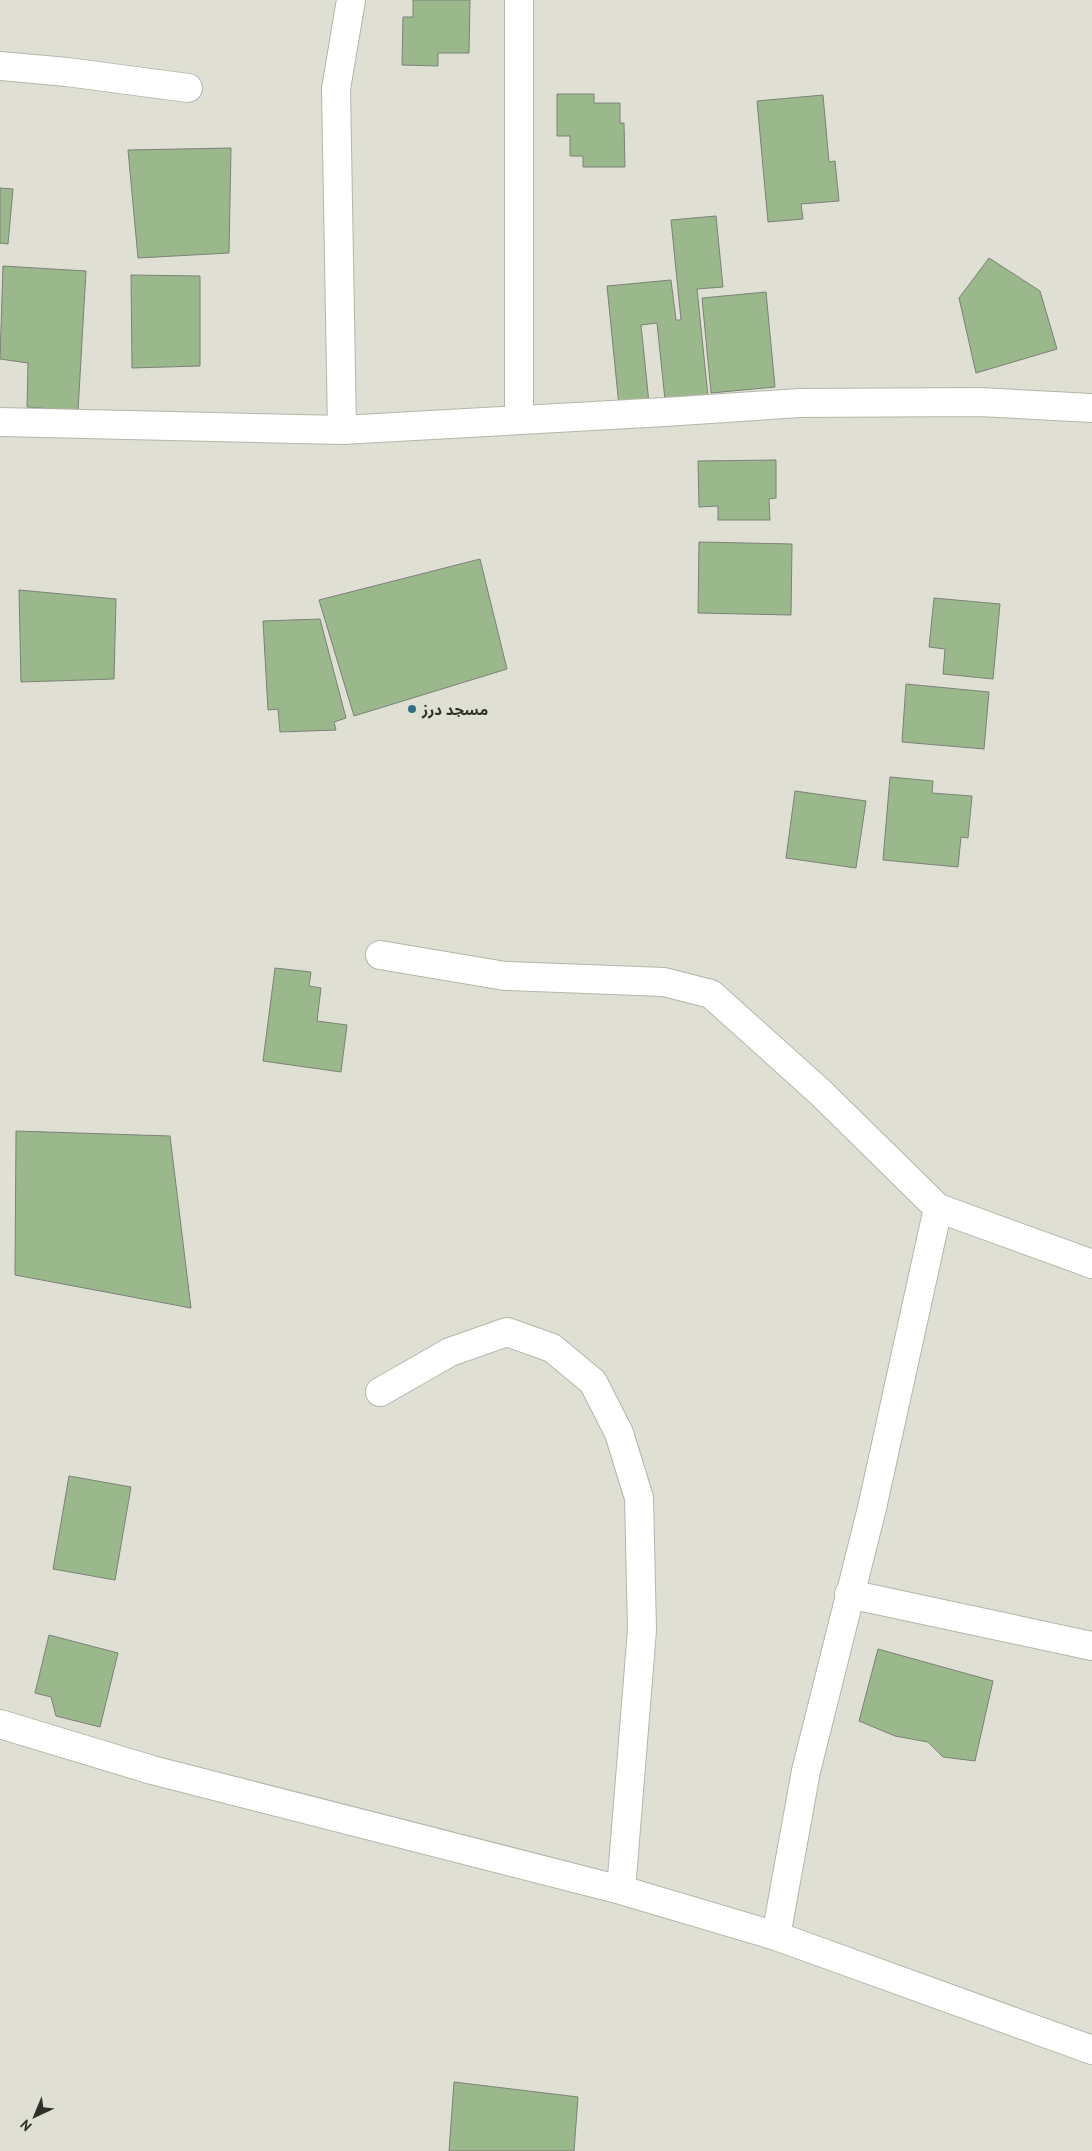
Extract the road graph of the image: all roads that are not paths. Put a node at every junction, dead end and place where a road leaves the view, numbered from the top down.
1 (351, 0) edge
2 (519, 0) edge
3 (0, 66) edge
4 (188, 88) dead end
5 (1092, 408) edge
6 (519, 420) junction
7 (0, 422) edge
8 (342, 430) junction
9 (380, 956) dead end
10 (938, 1208) junction
11 (1092, 1264) edge
12 (380, 1392) dead end
13 (849, 1594) junction
14 (1092, 1646) edge
15 (0, 1724) edge
16 (622, 1890) junction
17 (776, 1936) junction
18 (1092, 2050) edge

1 - 8 street
2 - 6 street
3 - 4 street
5 - 6 street
6 - 8 street
7 - 8 street
9 - 10 street
10 - 11 street
10 - 13 street
12 - 16 street
13 - 14 street
13 - 17 street
15 - 16 street
16 - 17 street
17 - 18 street

